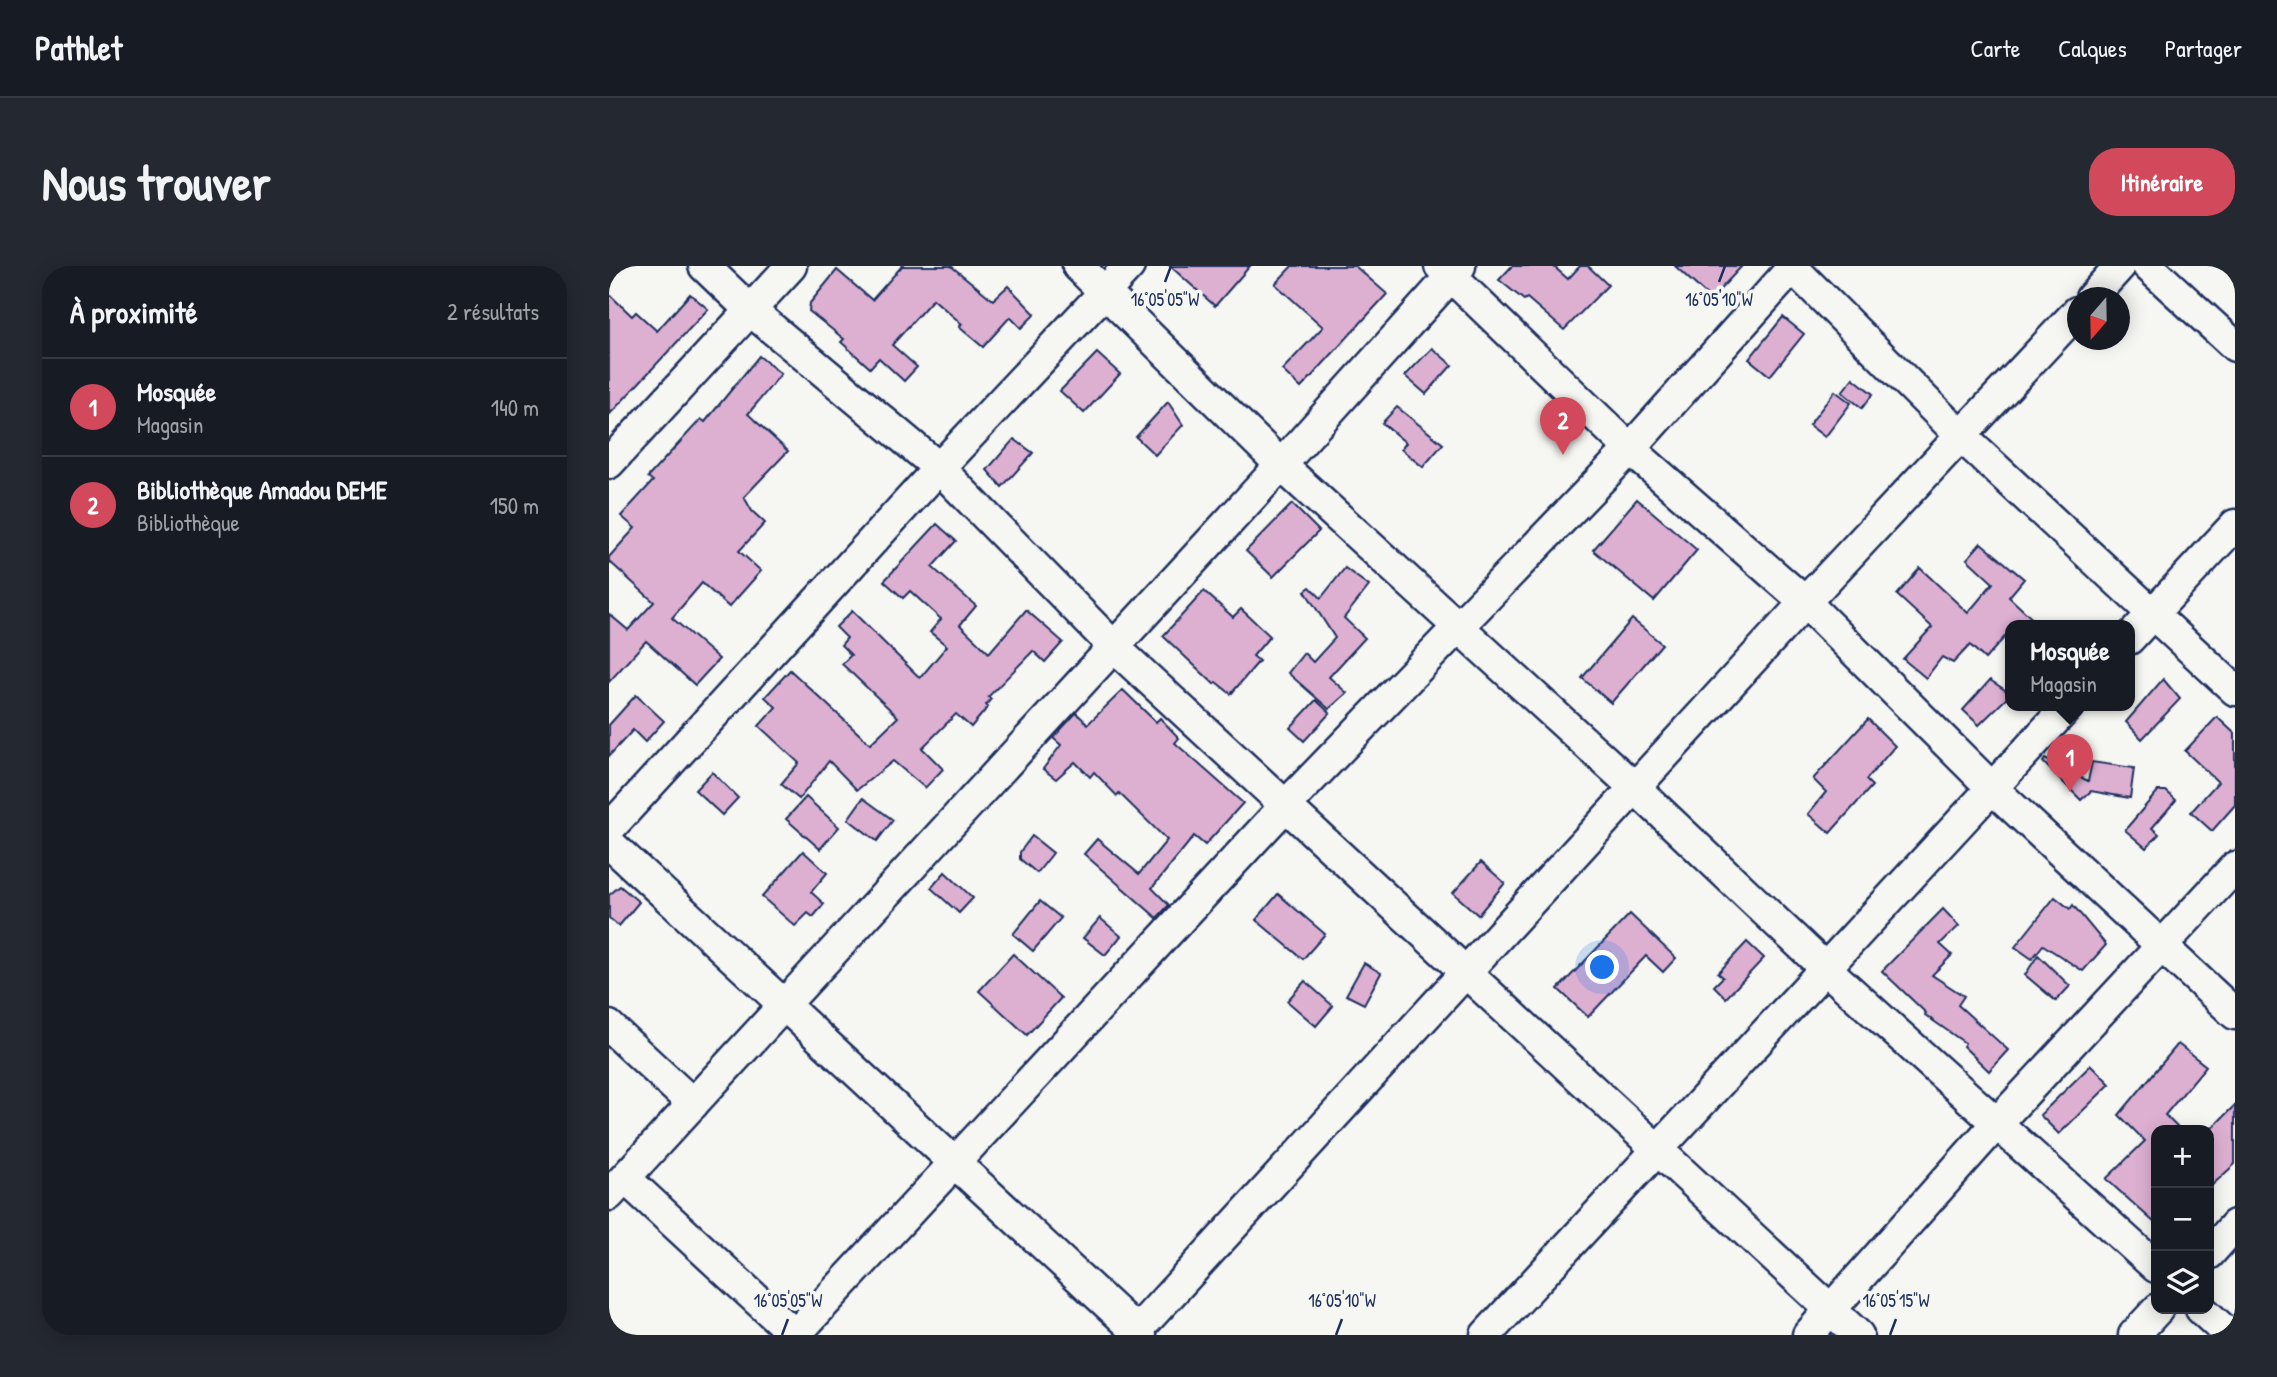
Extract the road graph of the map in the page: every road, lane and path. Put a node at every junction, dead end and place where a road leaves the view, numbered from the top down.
1 (704, 266) edge
2 (791, 266) edge
3 (1078, 266) edge
4 (1129, 266) edge
5 (1793, 266) edge
6 (2120, 266) edge
7 (2148, 266) edge
8 (1451, 269) edge
9 (2101, 287) edge
10 (1106, 291) junction
11 (750, 310) junction
12 (2067, 323) edge
13 (2235, 346) edge
14 (1962, 437) junction
15 (1630, 449) junction
16 (609, 463) edge
17 (1281, 465) junction
18 (939, 468) junction
19 (2235, 525) edge
20 (1805, 602) junction
21 (2153, 614) junction
22 (1456, 627) junction
23 (2135, 634) edge
24 (1114, 647) junction
25 (2235, 690) edge
26 (2062, 711) edge
27 (1635, 788) junction
28 (1991, 788) junction
29 (1286, 805) junction
30 (609, 829) edge
31 (609, 843) edge
32 (2235, 867) edge
33 (2162, 947) junction
34 (1826, 969) junction
35 (1467, 973) junction
36 (784, 1005) junction
37 (2235, 1014) edge
38 (609, 1026) edge
39 (693, 1104) junction
40 (1997, 1123) junction
41 (1658, 1150) junction
42 (955, 1163) junction
43 (617, 1186) edge
44 (2235, 1225) edge
45 (2212, 1251) edge
46 (2151, 1262) edge
47 (1831, 1310) junction
48 (2153, 1314) edge
49 (2206, 1314) edge
50 (1494, 1332) edge
51 (1137, 1334) edge
52 (1808, 1335) edge
53 (1858, 1335) edge
54 (2134, 1335) edge
55 (2229, 1335) edge

1 - 11 street
2 - 11 street
3 - 10 street
4 - 10 street
5 - 14 street
5 - 15 street
6 - 9 street
7 - 13 street
8 - 15 street
8 - 17 street
10 - 17 street
10 - 18 street
11 - 16 street
11 - 18 street
12 - 14 street
14 - 20 street
14 - 21 street
15 - 20 street
15 - 22 street
17 - 22 street
17 - 24 street
18 - 24 street
18 - 30 street
19 - 21 street
20 - 27 street
20 - 28 street
21 - 23 street
21 - 25 street
22 - 27 street
22 - 29 street
24 - 29 street
24 - 36 street
26 - 28 street
27 - 34 street
27 - 35 street
28 - 33 street
28 - 34 street
29 - 35 street
29 - 42 street
31 - 36 street
32 - 33 street
33 - 37 street
33 - 40 street
34 - 40 street
34 - 41 street
35 - 41 street
35 - 51 street
36 - 39 street
36 - 42 street
38 - 39 street
39 - 43 street
40 - 46 street
40 - 47 street
41 - 47 street
41 - 50 street
42 - 43 street
42 - 51 street
44 - 45 street
47 - 52 street
47 - 53 street
48 - 54 street
49 - 55 street

